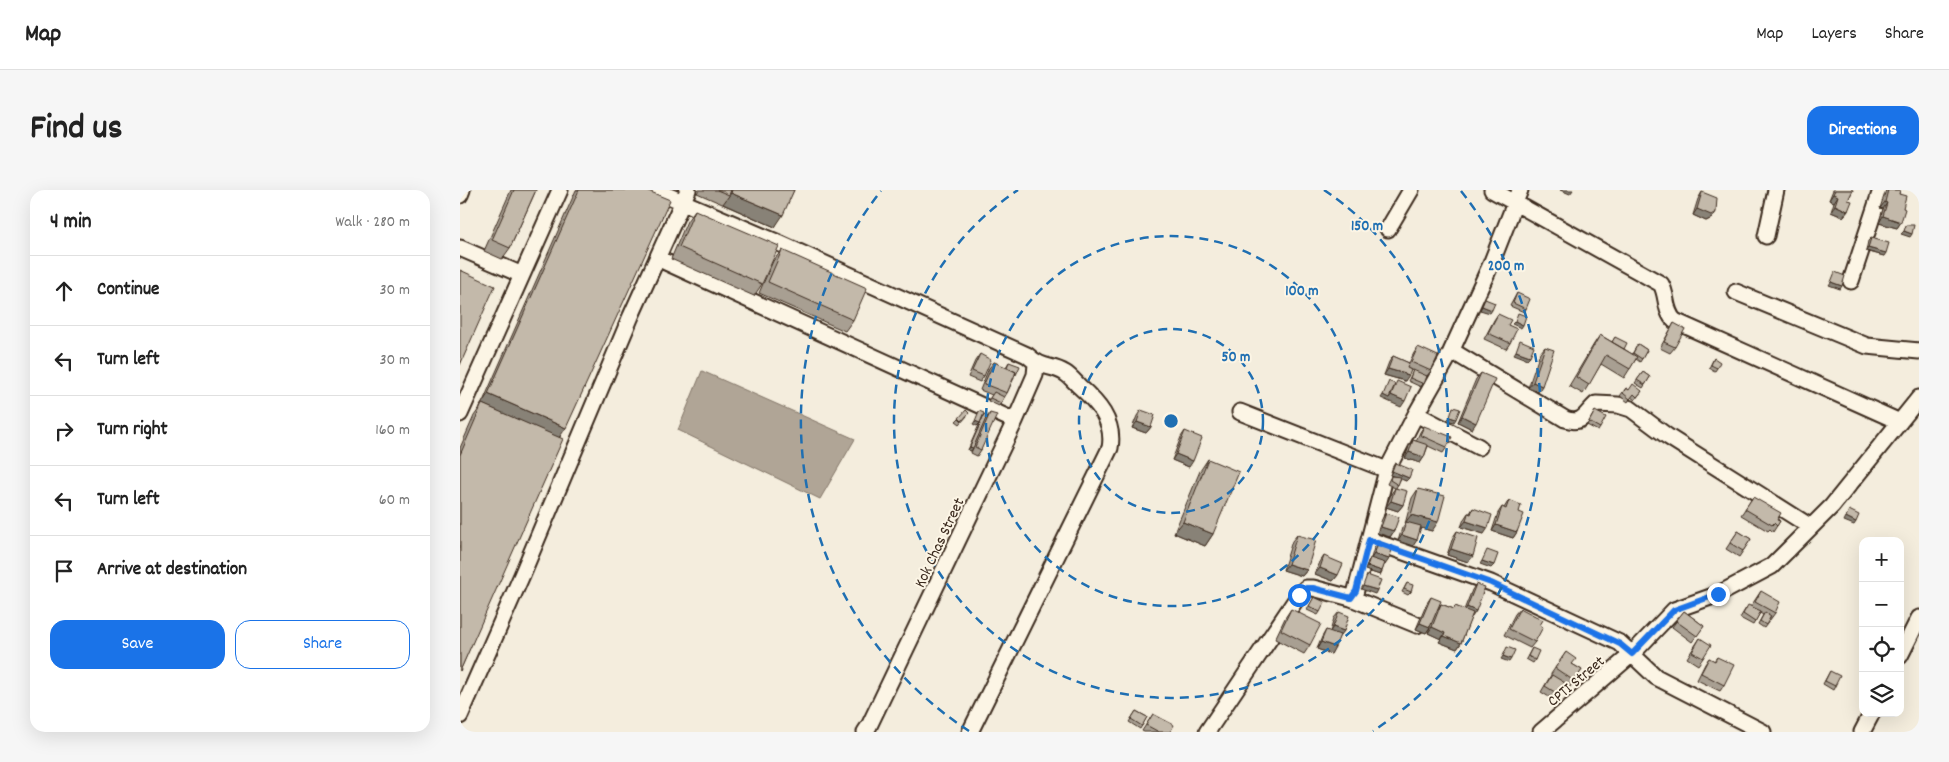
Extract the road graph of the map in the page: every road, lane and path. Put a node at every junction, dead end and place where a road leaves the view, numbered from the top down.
1 (462, 190) edge
2 (560, 190) edge
3 (654, 190) edge
4 (1411, 190) edge
5 (1492, 190) edge
6 (1776, 190) edge
7 (1880, 190) edge
8 (460, 195) edge
9 (685, 196) edge
10 (1517, 196) edge
11 (1388, 229) dead end
12 (1766, 236) dead end
13 (460, 248) edge
14 (657, 258) junction
15 (522, 275) junction
16 (1851, 281) dead end
17 (1736, 292) dead end
18 (1452, 351) junction
19 (1919, 351) edge
20 (1036, 364) junction
21 (1919, 398) edge
22 (461, 407) edge
23 (1240, 412) dead end
24 (482, 413) edge
25 (1416, 414) junction
26 (1015, 421) junction
27 (1900, 422) junction
28 (1480, 447) dead end
29 (1388, 470) junction
30 (1811, 526) junction
31 (1369, 540) junction
32 (1351, 598) junction
33 (1919, 618) edge
34 (1416, 625) dead end
35 (1904, 648) edge
36 (1632, 654) junction
37 (462, 707) edge
38 (1870, 717) edge
39 (865, 732) edge
40 (970, 732) edge
41 (1208, 732) edge
42 (1541, 732) edge
43 (1763, 732) edge
44 (1862, 732) edge

1 - 8 street
2 - 15 street
3 - 9 street
4 - 11 street
5 - 10 street
6 - 12 street
7 - 16 street
9 - 14 street
9 - 20 street
10 - 18 street
10 - 27 street
13 - 15 street
14 - 26 street
14 - 37 street
15 - 22 street
17 - 19 street
18 - 25 street
18 - 30 street
20 - 26 street, Kok Chas Street
20 - 40 street
21 - 27 street, CPTI Street
22 - 24 street
23 - 29 street
25 - 28 street
25 - 29 street
26 - 39 street, Kok Chas Street
27 - 30 street, CPTI Street
29 - 31 street
30 - 36 street, CPTI Street
31 - 32 street
31 - 36 street
32 - 34 street
32 - 41 street
33 - 35 street
36 - 42 street, CPTI Street
36 - 43 street
38 - 44 street

